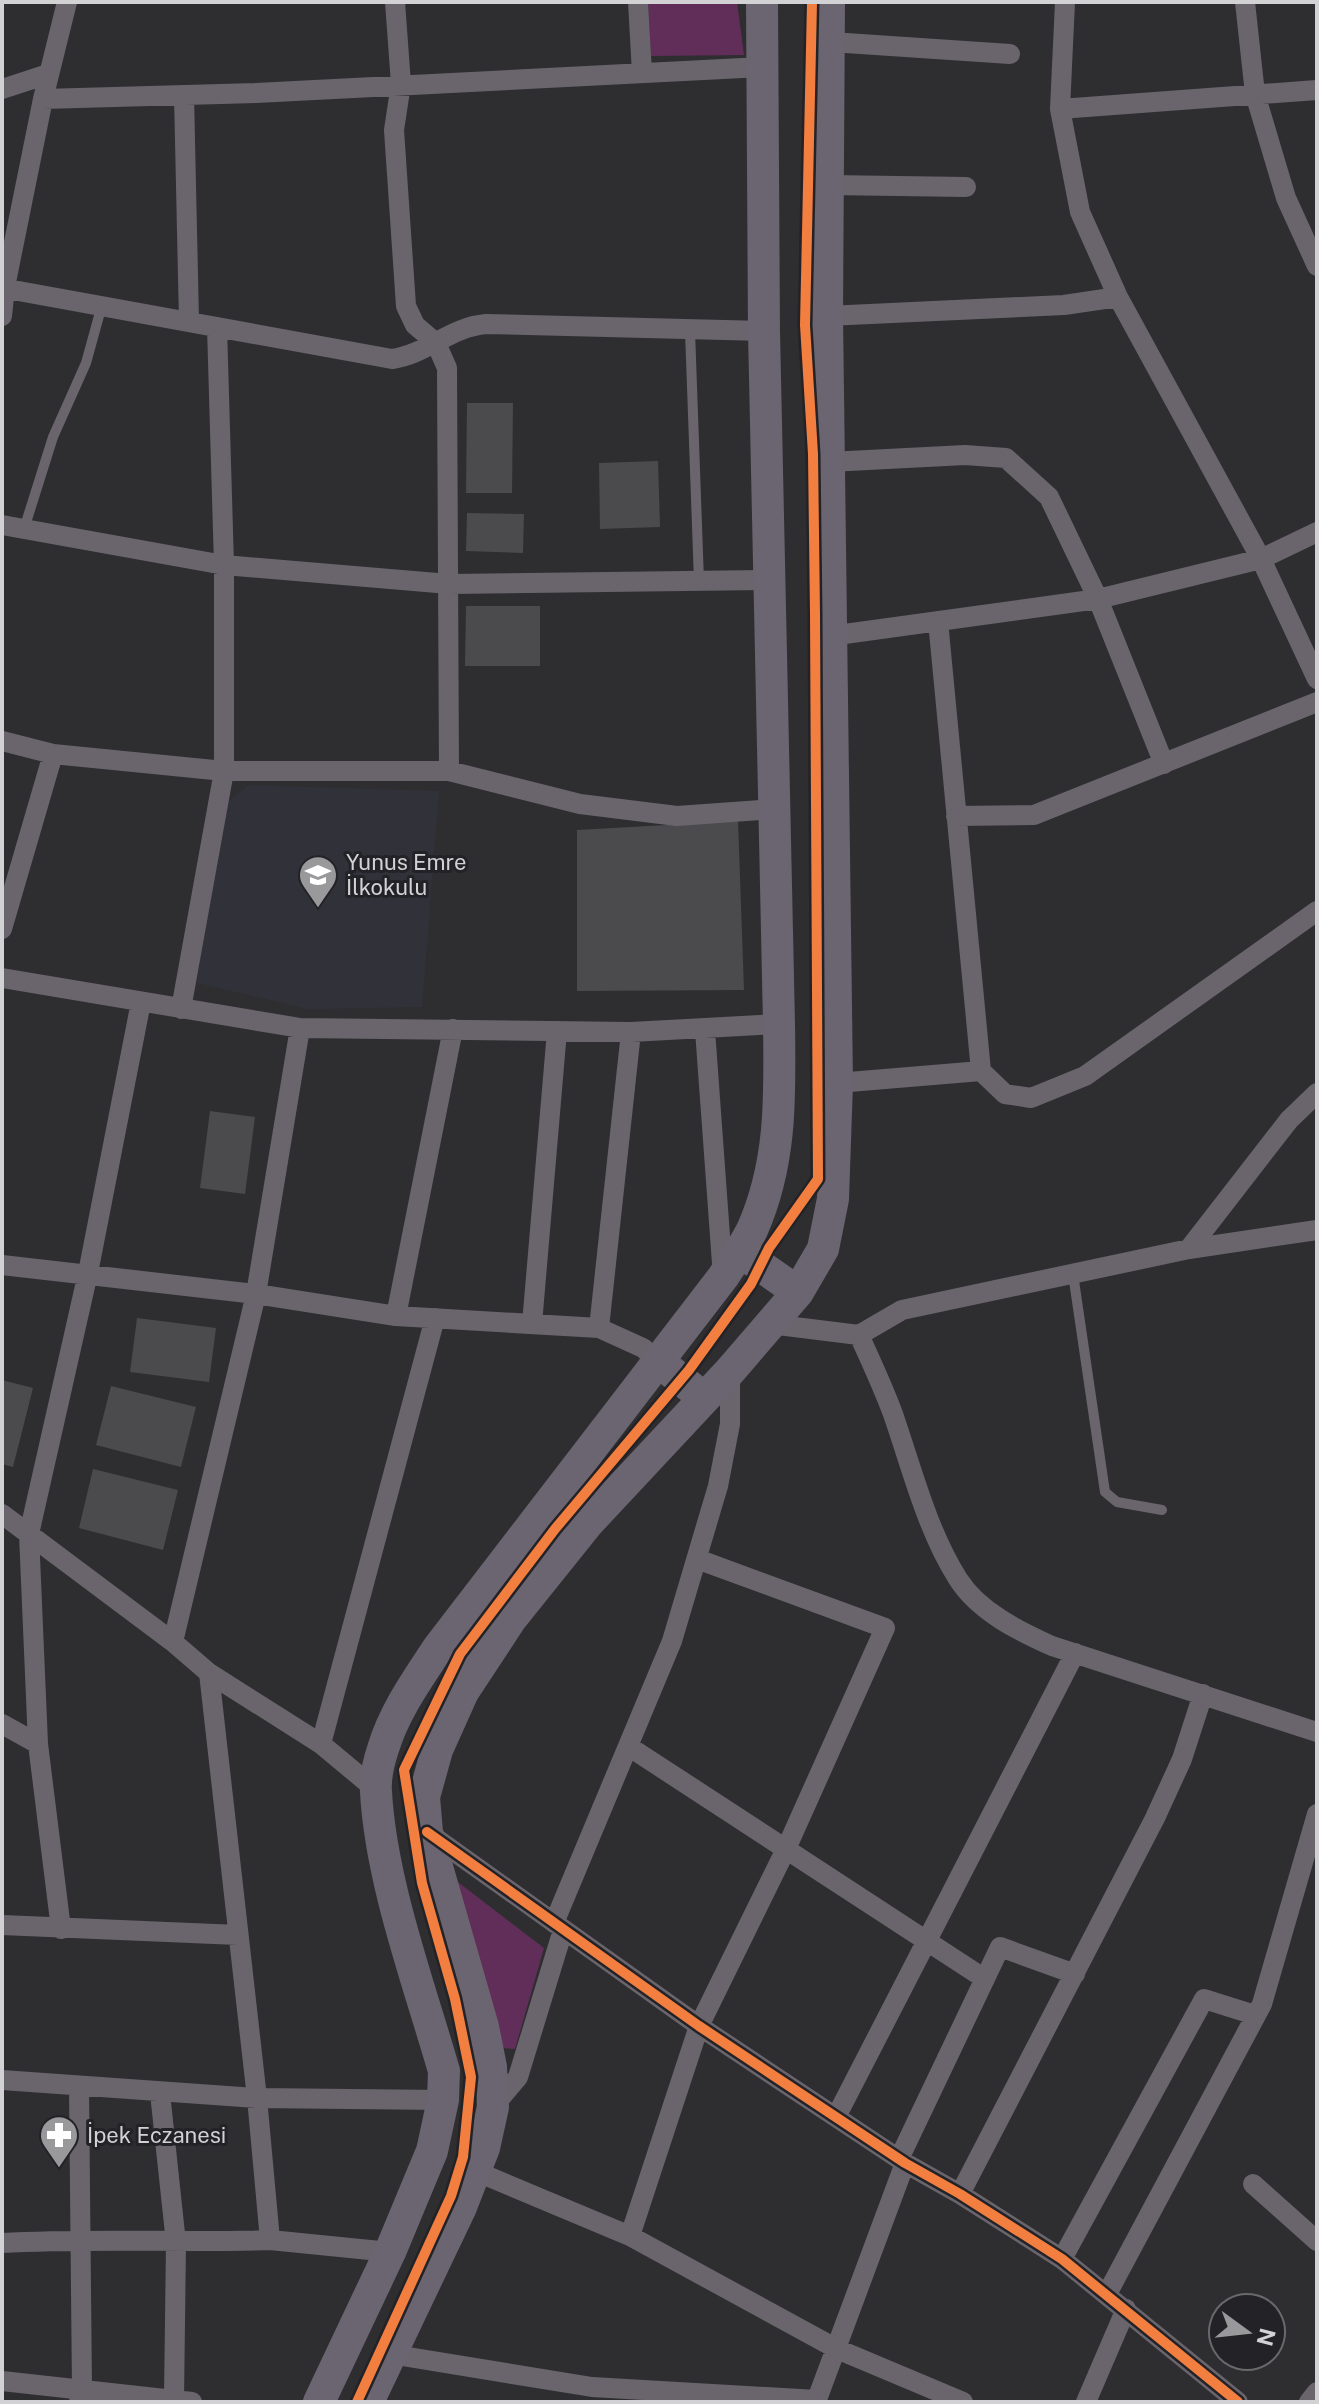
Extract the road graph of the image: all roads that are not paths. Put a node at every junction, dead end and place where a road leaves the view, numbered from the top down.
1 (67, 2) edge
2 (395, 2) edge
3 (638, 2) edge
4 (762, 2) edge
5 (829, 2) edge
6 (1065, 2) edge
7 (1245, 2) edge
8 (831, 42) junction
9 (1010, 54) dead end
10 (762, 67) junction
11 (642, 73) junction
12 (48, 74) junction
13 (401, 84) junction
14 (2, 89) edge
15 (1317, 90) edge
16 (1255, 94) junction
17 (184, 95) junction
18 (43, 99) junction
19 (1060, 109) junction
20 (829, 185) junction
21 (966, 187) dead end
22 (1317, 266) edge
23 (3, 286) edge
24 (1118, 297) junction
25 (102, 305) junction
26 (2, 316) edge
27 (827, 316) junction
28 (189, 321) junction
29 (217, 327) junction
30 (690, 331) junction
31 (764, 331) junction
32 (436, 343) junction
33 (829, 462) junction
34 (2, 525) edge
35 (24, 529) junction
36 (1317, 532) edge
37 (1261, 559) junction
38 (224, 565) junction
39 (770, 580) junction
40 (699, 581) junction
41 (449, 584) junction
42 (1098, 599) junction
43 (938, 621) junction
44 (830, 636) junction
45 (1317, 679) edge
46 (1317, 702) edge
47 (2, 741) edge
48 (53, 754) junction
49 (1164, 764) junction
50 (224, 771) junction
51 (449, 771) junction
52 (775, 809) junction
53 (956, 816) junction
54 (1317, 911) edge
55 (2, 929) edge
56 (2, 978) edge
57 (141, 1002) junction
58 (181, 1009) junction
59 (779, 1024) junction
60 (300, 1028) junction
61 (453, 1029) junction
62 (705, 1030) junction
63 (557, 1031) junction
64 (631, 1032) junction
65 (981, 1071) junction
66 (837, 1083) junction
67 (1317, 1093) edge
68 (1317, 1230) edge
69 (1189, 1249) junction
70 (731, 1264) junction
71 (2, 1265) edge
72 (88, 1273) junction
73 (1073, 1274) junction
74 (798, 1292) junction
75 (256, 1294) junction
76 (396, 1316) junction
77 (435, 1318) junction
78 (532, 1324) junction
79 (770, 1324) junction
80 (599, 1328) junction
81 (859, 1335) junction
82 (658, 1361) junction
83 (730, 1371) junction
84 (704, 1398) junction
85 (1162, 1510) dead end
86 (2, 1514) edge
87 (29, 1534) junction
88 (697, 1559) junction
89 (173, 1642) junction
90 (1075, 1653) junction
91 (209, 1673) junction
92 (1203, 1694) junction
93 (2, 1724) edge
94 (1317, 1732) edge
95 (387, 1737) junction
96 (38, 1744) junction
97 (321, 1744) junction
98 (628, 1746) junction
99 (435, 1757) junction
100 (375, 1789) junction
101 (1317, 1814) edge
102 (427, 1832) junction
103 (786, 1849) junction
104 (438, 1869) junction
105 (389, 1873) junction
106 (2, 1925) edge
107 (558, 1927) junction
108 (61, 1929) junction
109 (238, 1935) junction
110 (927, 1941) junction
111 (1075, 1974) junction
112 (985, 1979) junction
113 (1255, 2015) junction
114 (699, 2026) junction
115 (2, 2080) edge
116 (79, 2087) junction
117 (160, 2093) junction
118 (257, 2098) junction
119 (443, 2100) junction
120 (493, 2107) junction
121 (836, 2117) junction
122 (902, 2161) junction
123 (475, 2171) junction
124 (1253, 2184) dead end
125 (960, 2194) junction
126 (630, 2236) junction
127 (80, 2239) junction
128 (270, 2240) junction
129 (1317, 2241) edge
130 (2, 2243) edge
131 (176, 2243) junction
132 (390, 2252) junction
133 (1062, 2259) junction
134 (1107, 2294) junction
135 (1126, 2309) junction
136 (837, 2349) junction
137 (390, 2354) junction
138 (2, 2381) edge
139 (1317, 2392) edge
140 (590, 2394) edge
141 (81, 2396) edge
142 (183, 2401) edge
143 (816, 2401) edge
144 (319, 2402) edge
145 (368, 2402) edge
146 (963, 2402) edge
147 (1086, 2402) edge
148 (1238, 2402) edge
149 (1309, 2402) edge

1 - 12 street
2 - 13 street
3 - 11 street
4 - 10 main road
5 - 8 main road
6 - 19 street
7 - 16 street
8 - 9 street
8 - 20 main road
10 - 11 street
10 - 31 main road
11 - 13 street
12 - 14 street
12 - 18 street
13 - 17 street
13 - 32 street
15 - 16 street
16 - 19 street
16 - 22 street
17 - 18 street
17 - 28 street
18 - 23 street
19 - 24 street
20 - 21 street
20 - 27 main road
23 - 25 street
23 - 26 street
24 - 27 street
24 - 37 street
25 - 28 street
25 - 35 lane
27 - 33 main road
28 - 29 street
29 - 32 street
29 - 38 street
30 - 31 street
30 - 32 street
30 - 40 lane
31 - 39 main road
32 - 41 street
33 - 42 street
33 - 44 main road
34 - 35 street
35 - 38 street
36 - 37 street
37 - 42 street
37 - 45 street
38 - 41 street
38 - 50 street
39 - 40 street
39 - 52 main road
40 - 41 street
41 - 51 street
42 - 43 street
42 - 49 street
43 - 44 street
43 - 53 street
44 - 66 main road
46 - 49 street
47 - 48 street
48 - 50 street
48 - 55 street
49 - 53 street
50 - 51 street
50 - 58 street
51 - 52 street
52 - 59 main road
53 - 65 street
54 - 65 street
56 - 57 street
57 - 58 street
57 - 72 street
58 - 60 street
59 - 62 street
59 - 70 main road
60 - 61 street
60 - 75 street
61 - 63 street
61 - 76 street
62 - 64 street
62 - 70 street
63 - 64 street
63 - 78 street
64 - 80 street
65 - 66 street
66 - 74 main road
67 - 69 street
68 - 69 street
69 - 73 street
70 - 74 main road
70 - 82 main road
71 - 72 street
72 - 75 street
72 - 87 street
73 - 81 street
73 - 85 lane
74 - 79 main road
75 - 76 street
75 - 89 street
76 - 77 street
77 - 78 street
77 - 97 street
78 - 80 street
79 - 81 street
79 - 83 main road
80 - 82 street
81 - 90 street
82 - 84 main road
82 - 95 main road
83 - 84 main road
83 - 88 street
84 - 99 main road
86 - 87 street
87 - 89 street
87 - 96 street
88 - 98 street
88 - 103 street
89 - 91 street
90 - 92 street
90 - 110 street
91 - 97 street
91 - 109 street
92 - 94 street
92 - 111 street
93 - 96 street
95 - 99 main road
95 - 100 main road
96 - 108 street
97 - 100 street
98 - 103 street
98 - 107 street
99 - 102 main road
100 - 105 main road
101 - 113 street
102 - 104 main road
102 - 107 street
103 - 110 street
103 - 114 street
104 - 105 main road
104 - 120 main road
105 - 119 main road
106 - 108 street
107 - 114 street
107 - 120 street
108 - 109 street
109 - 118 street
110 - 112 street
110 - 121 street
111 - 112 street
111 - 125 street
112 - 122 street
113 - 133 street
113 - 134 street
114 - 121 street
114 - 126 street
115 - 116 street
116 - 117 street
116 - 127 street
117 - 118 street
117 - 131 street
118 - 119 street
118 - 128 street
119 - 132 main road
120 - 123 main road
121 - 122 street
122 - 125 street
122 - 136 street
123 - 126 street
123 - 137 main road
124 - 129 street
125 - 133 street
126 - 136 street
127 - 130 street
127 - 131 street
127 - 141 street
128 - 131 street
128 - 132 street
131 - 142 street
132 - 144 main road
133 - 134 street
134 - 135 street
135 - 147 street
135 - 148 street
136 - 143 street
136 - 146 street
137 - 140 street
137 - 145 main road
138 - 141 street
139 - 149 street
140 - 143 street
141 - 142 street

